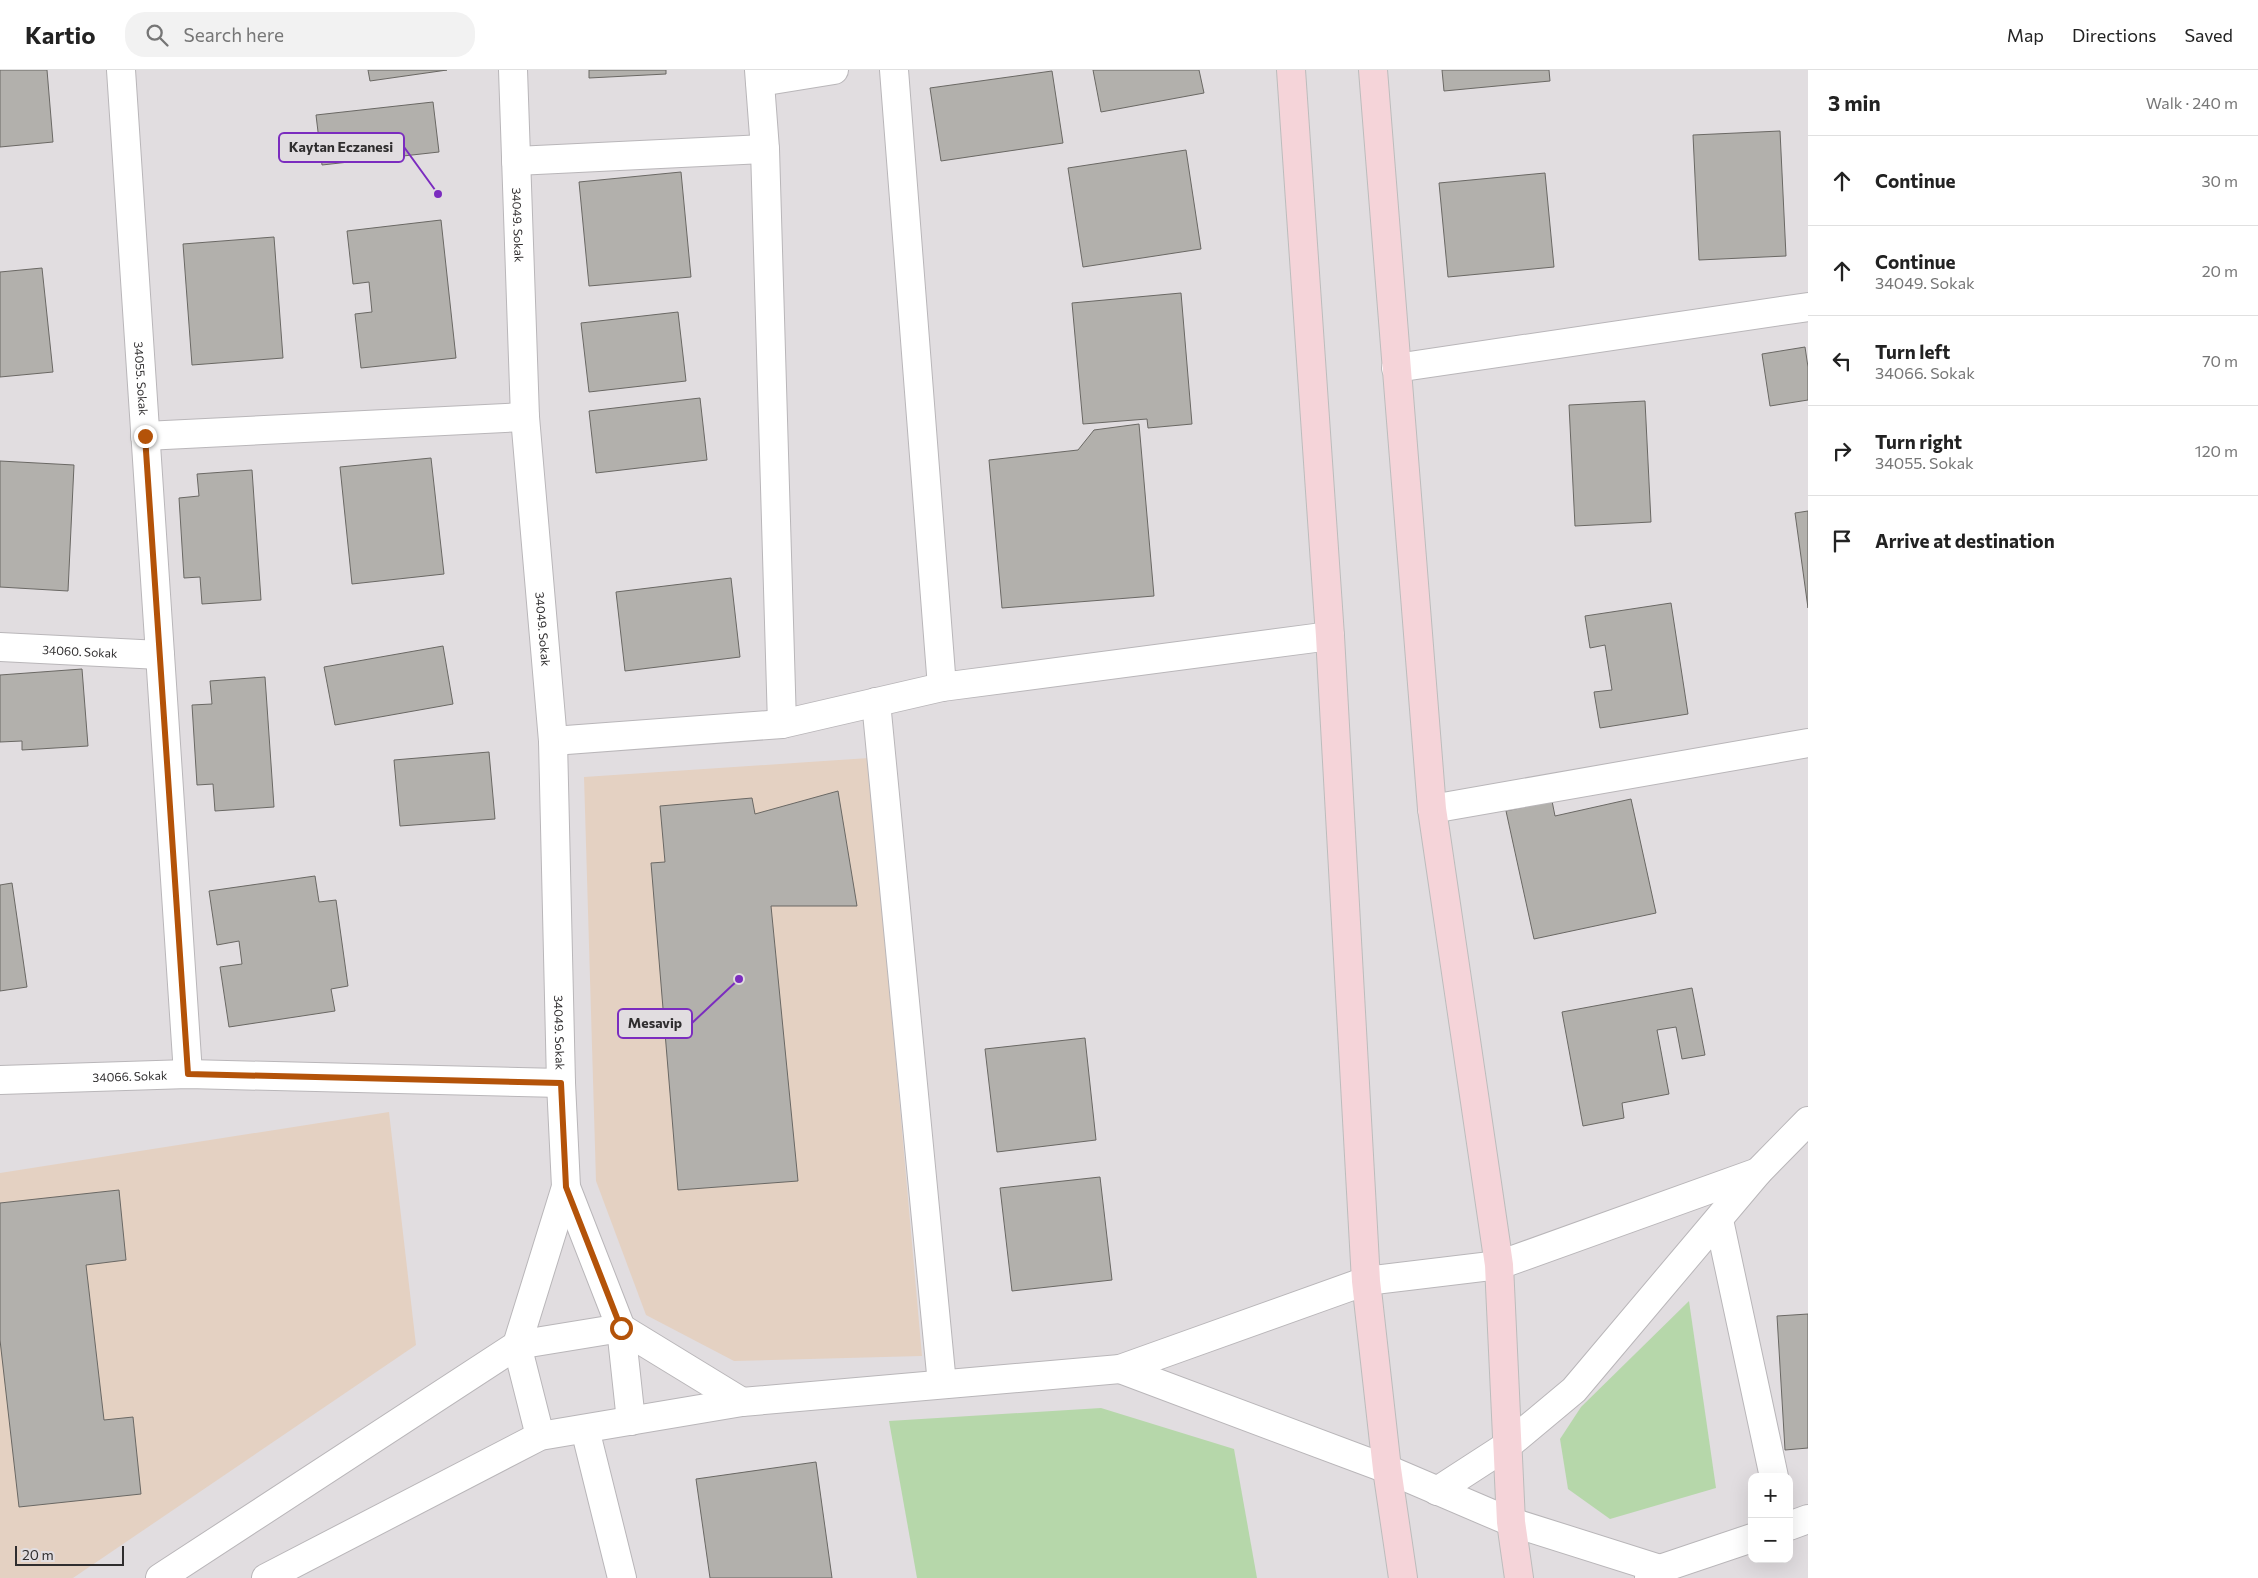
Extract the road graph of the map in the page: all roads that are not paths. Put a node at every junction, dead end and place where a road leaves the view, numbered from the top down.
1 (121, 70) edge
2 (513, 70) edge
3 (834, 70) edge
4 (894, 70) edge
5 (1291, 70) edge
6 (1373, 70) edge
7 (760, 76) edge
8 (765, 149) junction
9 (516, 161) junction
10 (1808, 307) edge
11 (1396, 368) junction
12 (525, 417) junction
13 (145, 436) junction
14 (1330, 636) junction
15 (0, 647) edge
16 (160, 655) junction
17 (942, 687) junction
18 (876, 702) junction
19 (782, 724) junction
20 (554, 742) junction
21 (1808, 743) edge
22 (1432, 809) junction
23 (188, 1074) junction
24 (0, 1080) edge
25 (561, 1083) junction
26 (1808, 1121) edge
27 (1758, 1172) junction
28 (566, 1187) junction
29 (1718, 1220) junction
30 (1499, 1265) junction
31 (1366, 1281) junction
32 (621, 1328) junction
33 (517, 1345) junction
34 (1120, 1369) junction
35 (942, 1384) junction
36 (742, 1402) junction
37 (631, 1421) junction
38 (585, 1428) junction
39 (540, 1436) junction
40 (1508, 1445) junction
41 (1387, 1469) junction
42 (1773, 1473) edge
43 (1437, 1491) junction
44 (1808, 1520) edge
45 (1511, 1522) junction
46 (1793, 1525) edge
47 (1748, 1539) edge
48 (1654, 1574) edge
49 (160, 1578) edge
50 (266, 1578) edge
51 (622, 1578) edge
52 (1404, 1578) edge
53 (1519, 1578) edge

1 - 13 street, 34055. Sokak
2 - 9 street, 34049. Sokak
3 - 7 street
4 - 17 street
5 - 14 main road
6 - 11 main road
7 - 8 street
8 - 9 street
8 - 19 street
9 - 12 street, 34049. Sokak
10 - 11 street
11 - 22 main road
12 - 13 street
12 - 20 street, 34049. Sokak
13 - 16 street, 34055. Sokak
14 - 17 street
14 - 31 main road
15 - 16 street, 34060. Sokak
16 - 23 street, 34055. Sokak
17 - 18 street
18 - 19 street
18 - 35 street
19 - 20 street
20 - 25 street, 34049. Sokak
21 - 22 street
22 - 30 main road
23 - 24 street, 34066. Sokak
23 - 25 street, 34066. Sokak
25 - 28 street, 34049. Sokak
26 - 27 street
27 - 29 street
27 - 30 street
28 - 32 street
28 - 33 street
29 - 40 street
29 - 42 street
30 - 31 street
30 - 40 main road
31 - 34 street
31 - 41 main road
32 - 33 street
32 - 36 street
32 - 37 street
33 - 39 street
33 - 49 street
34 - 35 street
34 - 41 street
35 - 36 street
36 - 37 street
37 - 38 street
38 - 39 street
38 - 51 street
39 - 50 street
40 - 43 street
40 - 45 main road
41 - 43 street
41 - 52 main road
43 - 45 street
44 - 46 street
45 - 48 street
45 - 53 main road
47 - 48 street

